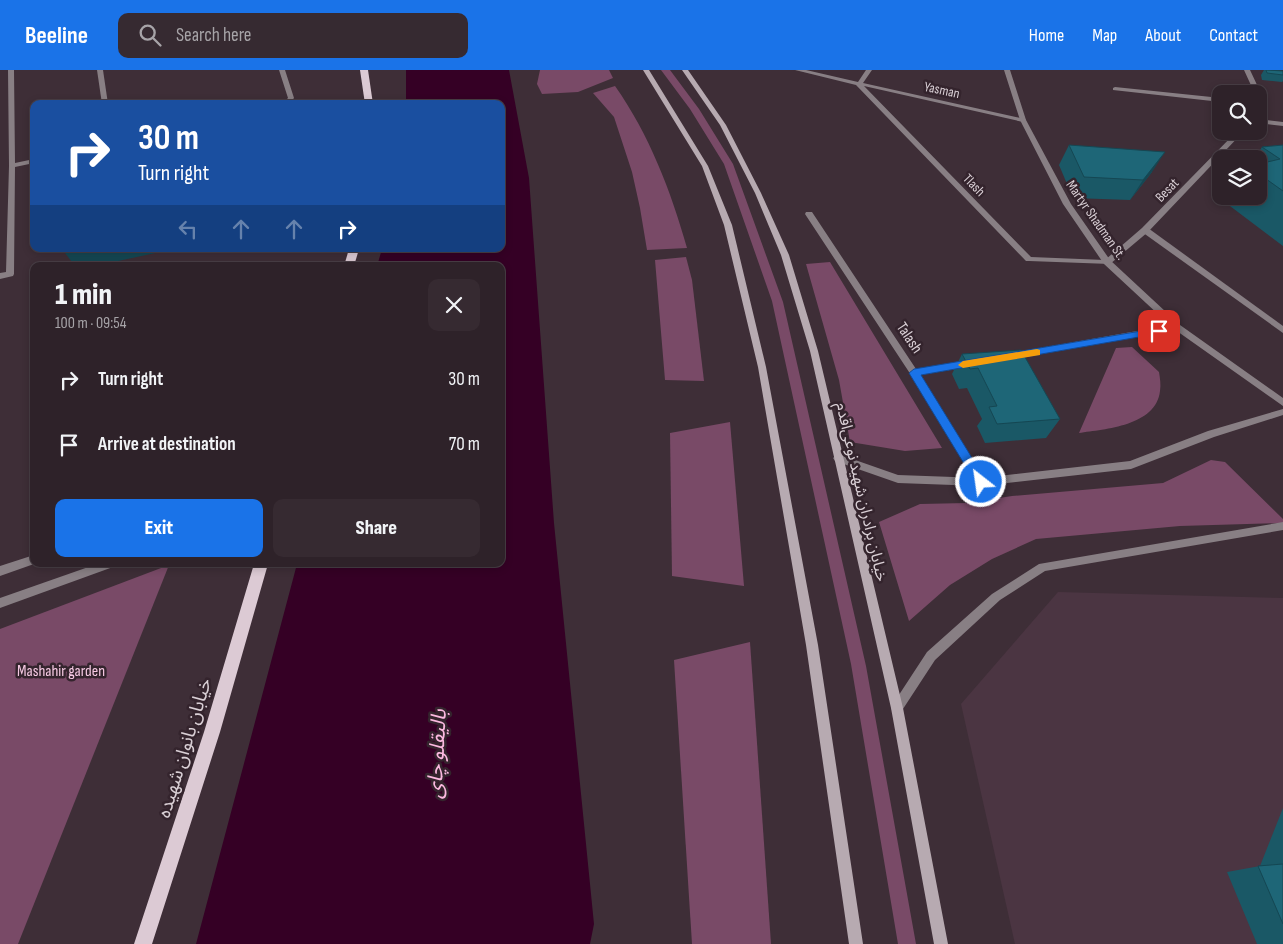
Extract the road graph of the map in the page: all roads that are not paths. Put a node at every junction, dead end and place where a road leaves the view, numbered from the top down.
1 (11, 70) edge
2 (100, 70) edge
3 (282, 70) edge
4 (364, 70) edge
5 (646, 70) edge
6 (685, 70) edge
7 (798, 70) edge
8 (869, 70) edge
9 (1007, 70) edge
10 (1247, 70) edge
11 (859, 85) junction
12 (1254, 85) edge
13 (1115, 89) dead end
14 (1212, 99) edge
15 (104, 100) edge
16 (290, 100) edge
17 (368, 100) edge
18 (1022, 120) junction
19 (1267, 122) edge
20 (1283, 124) edge
21 (1232, 140) edge
22 (30, 162) edge
23 (12, 166) junction
24 (809, 214) dead end
25 (1145, 230) junction
26 (1107, 262) junction
27 (0, 276) edge
28 (1177, 328) junction
29 (1283, 330) edge
30 (1001, 358) edge
31 (972, 363) edge
32 (914, 373) junction
33 (1283, 403) edge
34 (1283, 412) edge
35 (838, 458) junction
36 (981, 482) junction
37 (1283, 526) edge
38 (30, 561) edge
39 (101, 567) edge
40 (260, 567) edge
41 (0, 571) edge
42 (0, 603) edge
43 (897, 708) junction
44 (143, 944) edge
45 (856, 944) edge
46 (941, 944) edge

1 - 23 street
2 - 15 street
3 - 16 street
4 - 17 main road
5 - 45 main road
6 - 35 main road, خیابان برادران شهید نوعی‌اقدم
7 - 11 street, Yasman
8 - 11 street
9 - 18 street, Martyr Shadman St.
10 - 12 street
11 - 18 street, Yasman
11 - 26 street, Tlash
13 - 14 street
18 - 26 street, Martyr Shadman St.
19 - 20 street
21 - 25 street, Besat
22 - 23 street
23 - 27 street
24 - 32 street, Talash
25 - 26 street, Besat
25 - 29 street
26 - 28 street, Martyr Shadman St.
28 - 30 street
28 - 33 street, Martyr Shadman St.
31 - 32 street
32 - 36 street, Talash
34 - 36 street
35 - 36 street
35 - 43 main road, خیابان برادران شهید نوعی‌اقدم
37 - 43 street
38 - 41 street
39 - 42 street
40 - 44 main road, خیابان بانوان شهیده
43 - 46 main road, خیابان برادران شهید نوعی‌اقدم

